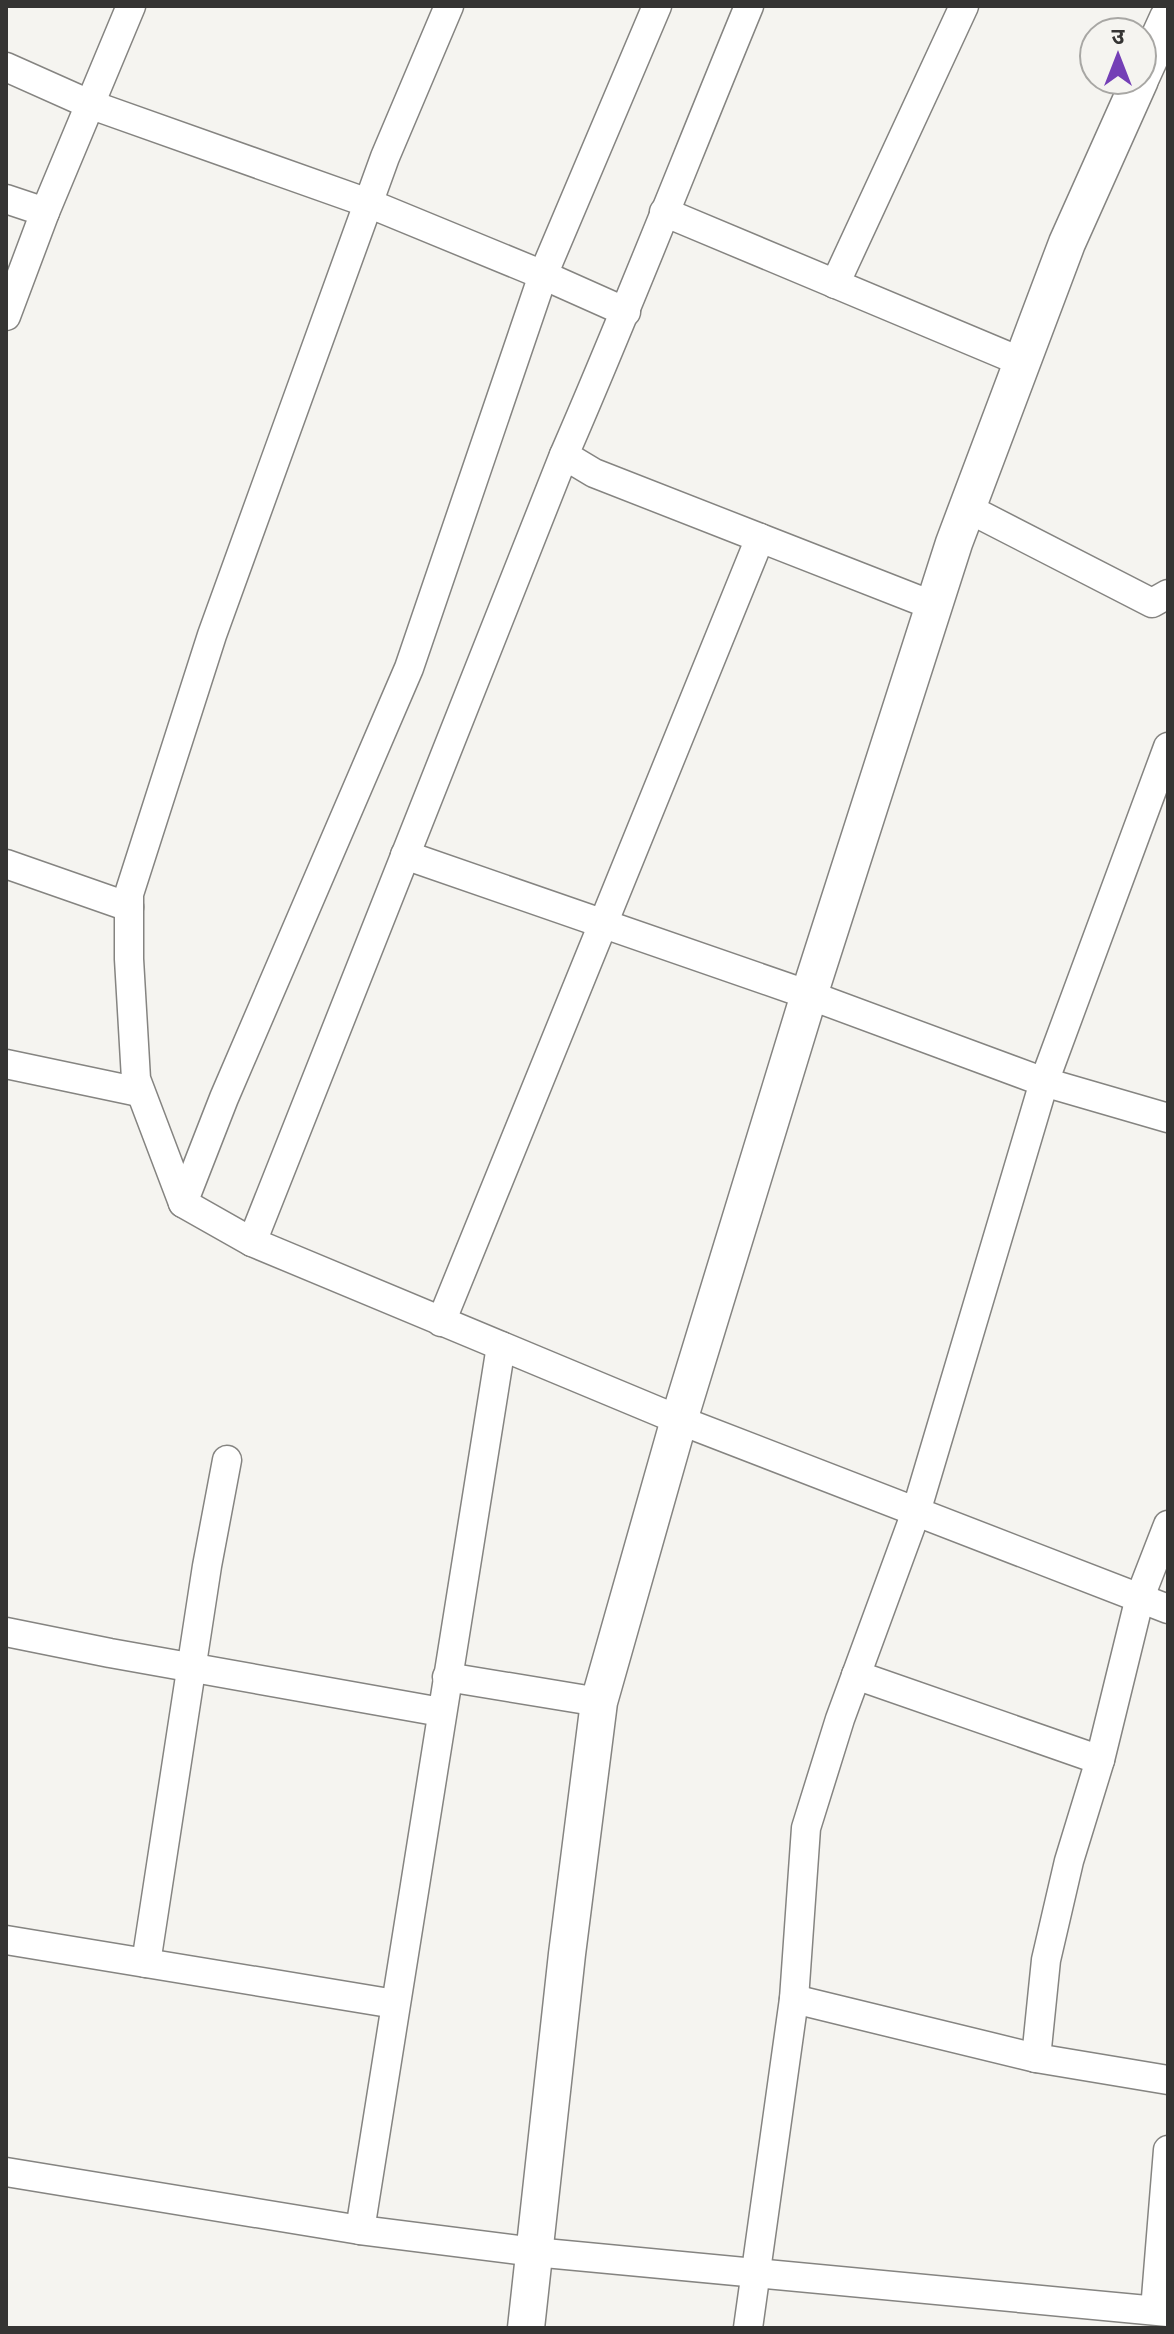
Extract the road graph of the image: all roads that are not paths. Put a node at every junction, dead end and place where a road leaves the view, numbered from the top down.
1 (131, 6) edge
2 (449, 6) edge
3 (657, 6) edge
4 (749, 6) edge
5 (964, 6) edge
6 (1168, 18) edge
7 (1158, 40) edge
8 (6, 67) edge
9 (1133, 96) edge
10 (89, 104) junction
11 (6, 199) edge
12 (368, 203) junction
13 (45, 212) junction
14 (664, 212) junction
15 (543, 275) junction
16 (835, 284) junction
17 (626, 312) junction
18 (6, 316) edge
19 (1022, 362) junction
20 (564, 455) junction
21 (967, 508) junction
22 (760, 538) junction
23 (1168, 594) edge
24 (934, 606) junction
25 (1168, 747) edge
26 (405, 855) junction
27 (6, 864) edge
28 (129, 907) junction
29 (604, 924) junction
30 (809, 995) junction
31 (6, 1064) edge
32 (1044, 1082) junction
33 (139, 1092) junction
34 (1168, 1118) edge
35 (183, 1203) junction
36 (252, 1242) junction
37 (441, 1322) junction
38 (501, 1346) junction
39 (679, 1420) junction
40 (227, 1460) dead end
41 (916, 1512) junction
42 (1168, 1525) edge
43 (1140, 1597) junction
44 (1168, 1609) edge
45 (6, 1632) edge
46 (192, 1668) junction
47 (856, 1675) junction
48 (447, 1677) junction
49 (599, 1702) junction
50 (441, 1712) junction
51 (1100, 1760) junction
52 (6, 1940) edge
53 (146, 1963) junction
54 (794, 1999) junction
55 (395, 2004) junction
56 (1036, 2058) junction
57 (1168, 2080) edge
58 (1168, 2150) edge
59 (6, 2172) edge
60 (360, 2230) junction
61 (534, 2252) junction
62 (755, 2273) junction
63 (1162, 2311) edge
64 (526, 2328) edge
65 (748, 2328) edge

1 - 10 street
2 - 12 street
3 - 15 street
4 - 14 street
5 - 16 street
6 - 7 street
8 - 10 street
9 - 19 street
10 - 12 street
10 - 13 street
11 - 13 street
12 - 15 street
12 - 28 street
13 - 18 street
14 - 16 street
14 - 17 street
15 - 17 street
15 - 35 street
16 - 19 street
17 - 20 street
19 - 21 street
20 - 22 street
20 - 26 street
21 - 23 street
21 - 24 street
22 - 24 street
22 - 29 street
24 - 30 street
25 - 32 street
26 - 29 street
26 - 36 street
27 - 28 street
28 - 33 street
29 - 30 street
29 - 37 street
30 - 32 street
30 - 39 street
31 - 33 street
32 - 34 street
32 - 41 street
33 - 35 street
35 - 36 street
36 - 37 street
37 - 38 street
38 - 39 street
38 - 48 street
39 - 41 street
39 - 49 street
40 - 46 street
41 - 43 street
41 - 47 street
42 - 43 street
43 - 44 street
43 - 51 street
45 - 46 street
46 - 50 street
46 - 53 street
47 - 51 street
47 - 54 street
48 - 49 street
48 - 50 street
49 - 61 street
50 - 55 street
51 - 56 street
52 - 53 street
53 - 55 street
54 - 56 street
54 - 62 street
55 - 60 street
56 - 57 street
58 - 63 street
59 - 60 street
60 - 61 street
61 - 62 street
61 - 64 street
62 - 63 street
62 - 65 street

